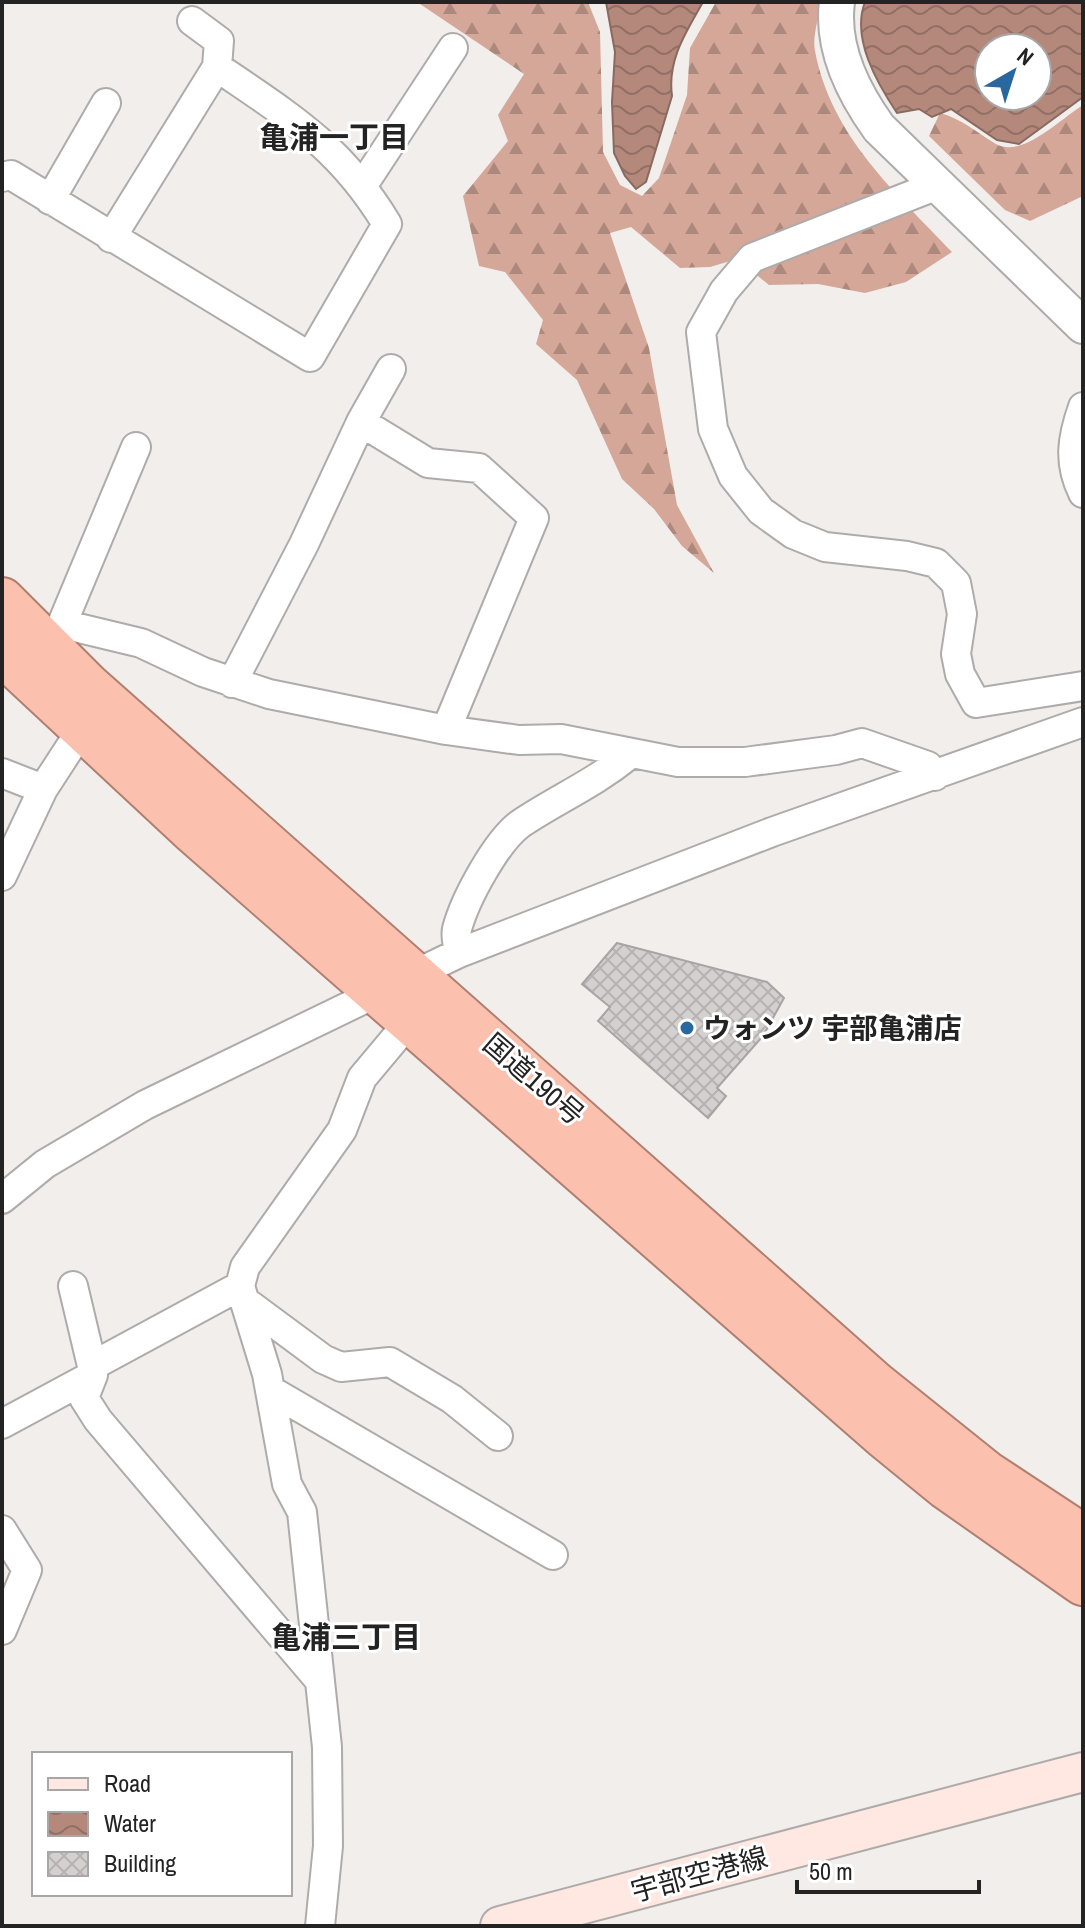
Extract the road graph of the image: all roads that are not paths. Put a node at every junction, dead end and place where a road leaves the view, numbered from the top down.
1 (837, 2) edge
2 (192, 21) dead end
3 (453, 48) dead end
4 (217, 67) junction
5 (106, 103) dead end
6 (2, 177) edge
7 (363, 185) junction
8 (935, 186) junction
9 (50, 200) junction
10 (111, 238) junction
11 (1083, 326) edge
12 (391, 369) dead end
13 (1083, 407) edge
14 (361, 422) junction
15 (136, 447) dead end
16 (1083, 493) edge
17 (2, 600) edge
18 (36, 640) edge
19 (232, 683) junction
20 (1083, 686) edge
21 (1083, 722) edge
22 (82, 729) junction
23 (446, 730) junction
24 (629, 755) junction
25 (2, 773) edge
26 (935, 776) junction
27 (43, 789) junction
28 (2, 876) edge
29 (459, 953) junction
30 (409, 995) junction
31 (2, 1199) edge
32 (73, 1286) dead end
33 (243, 1294) junction
34 (92, 1370) junction
35 (270, 1390) junction
36 (2, 1424) edge
37 (498, 1436) dead end
38 (2, 1530) edge
39 (1083, 1537) edge
40 (553, 1555) dead end
41 (1083, 1583) edge
42 (2, 1630) edge
43 (320, 1681) junction
44 (1079, 1771) edge
45 (320, 1926) edge
46 (500, 1926) edge

1 - 8 street
2 - 4 street
3 - 7 street
4 - 7 street
4 - 10 street
5 - 9 street
6 - 9 street
7 - 10 street
8 - 11 street
8 - 20 street
9 - 10 street
12 - 14 street
13 - 16 street
14 - 19 street
14 - 23 street
15 - 18 street
17 - 18 highway, 国道190号
18 - 19 street
18 - 22 highway, 国道190号
18 - 30 highway, 国道190号
19 - 23 street
21 - 26 street
22 - 27 street
22 - 30 highway, 国道190号
23 - 24 street
24 - 26 street
24 - 29 street
25 - 27 street
26 - 29 street
27 - 28 street
29 - 30 street
30 - 31 street
30 - 33 street
30 - 39 highway, 国道190号
30 - 41 highway, 国道190号
32 - 34 street
33 - 34 street
33 - 35 street
33 - 37 street
34 - 36 street
34 - 43 street
35 - 40 street
35 - 43 street
38 - 42 street
43 - 45 street
44 - 46 main road, 宇部空港線

